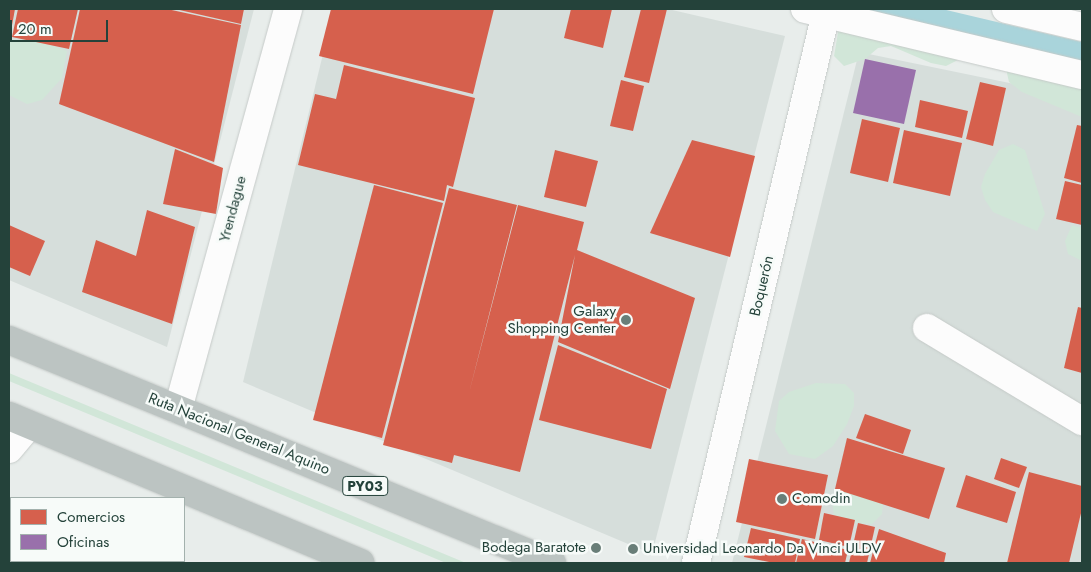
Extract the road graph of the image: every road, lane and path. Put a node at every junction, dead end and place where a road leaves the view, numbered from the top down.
1 (288, 9) edge
2 (1006, 9) edge
3 (819, 10) edge
4 (1082, 27) edge
5 (1082, 75) edge
6 (927, 328) dead end
7 (9, 340) edge
8 (178, 409) junction
9 (1082, 420) edge
10 (19, 421) edge
11 (9, 449) edge
12 (360, 563) edge
13 (552, 563) edge
14 (696, 563) edge

1 - 8 street, Yrendague
2 - 4 street
3 - 5 street
3 - 14 street, Boquerón
6 - 9 street
7 - 8 highway, Ruta Nacional General Aquino / PY03
8 - 13 highway, Ruta Nacional General Aquino / PY03
10 - 11 street
10 - 12 highway

